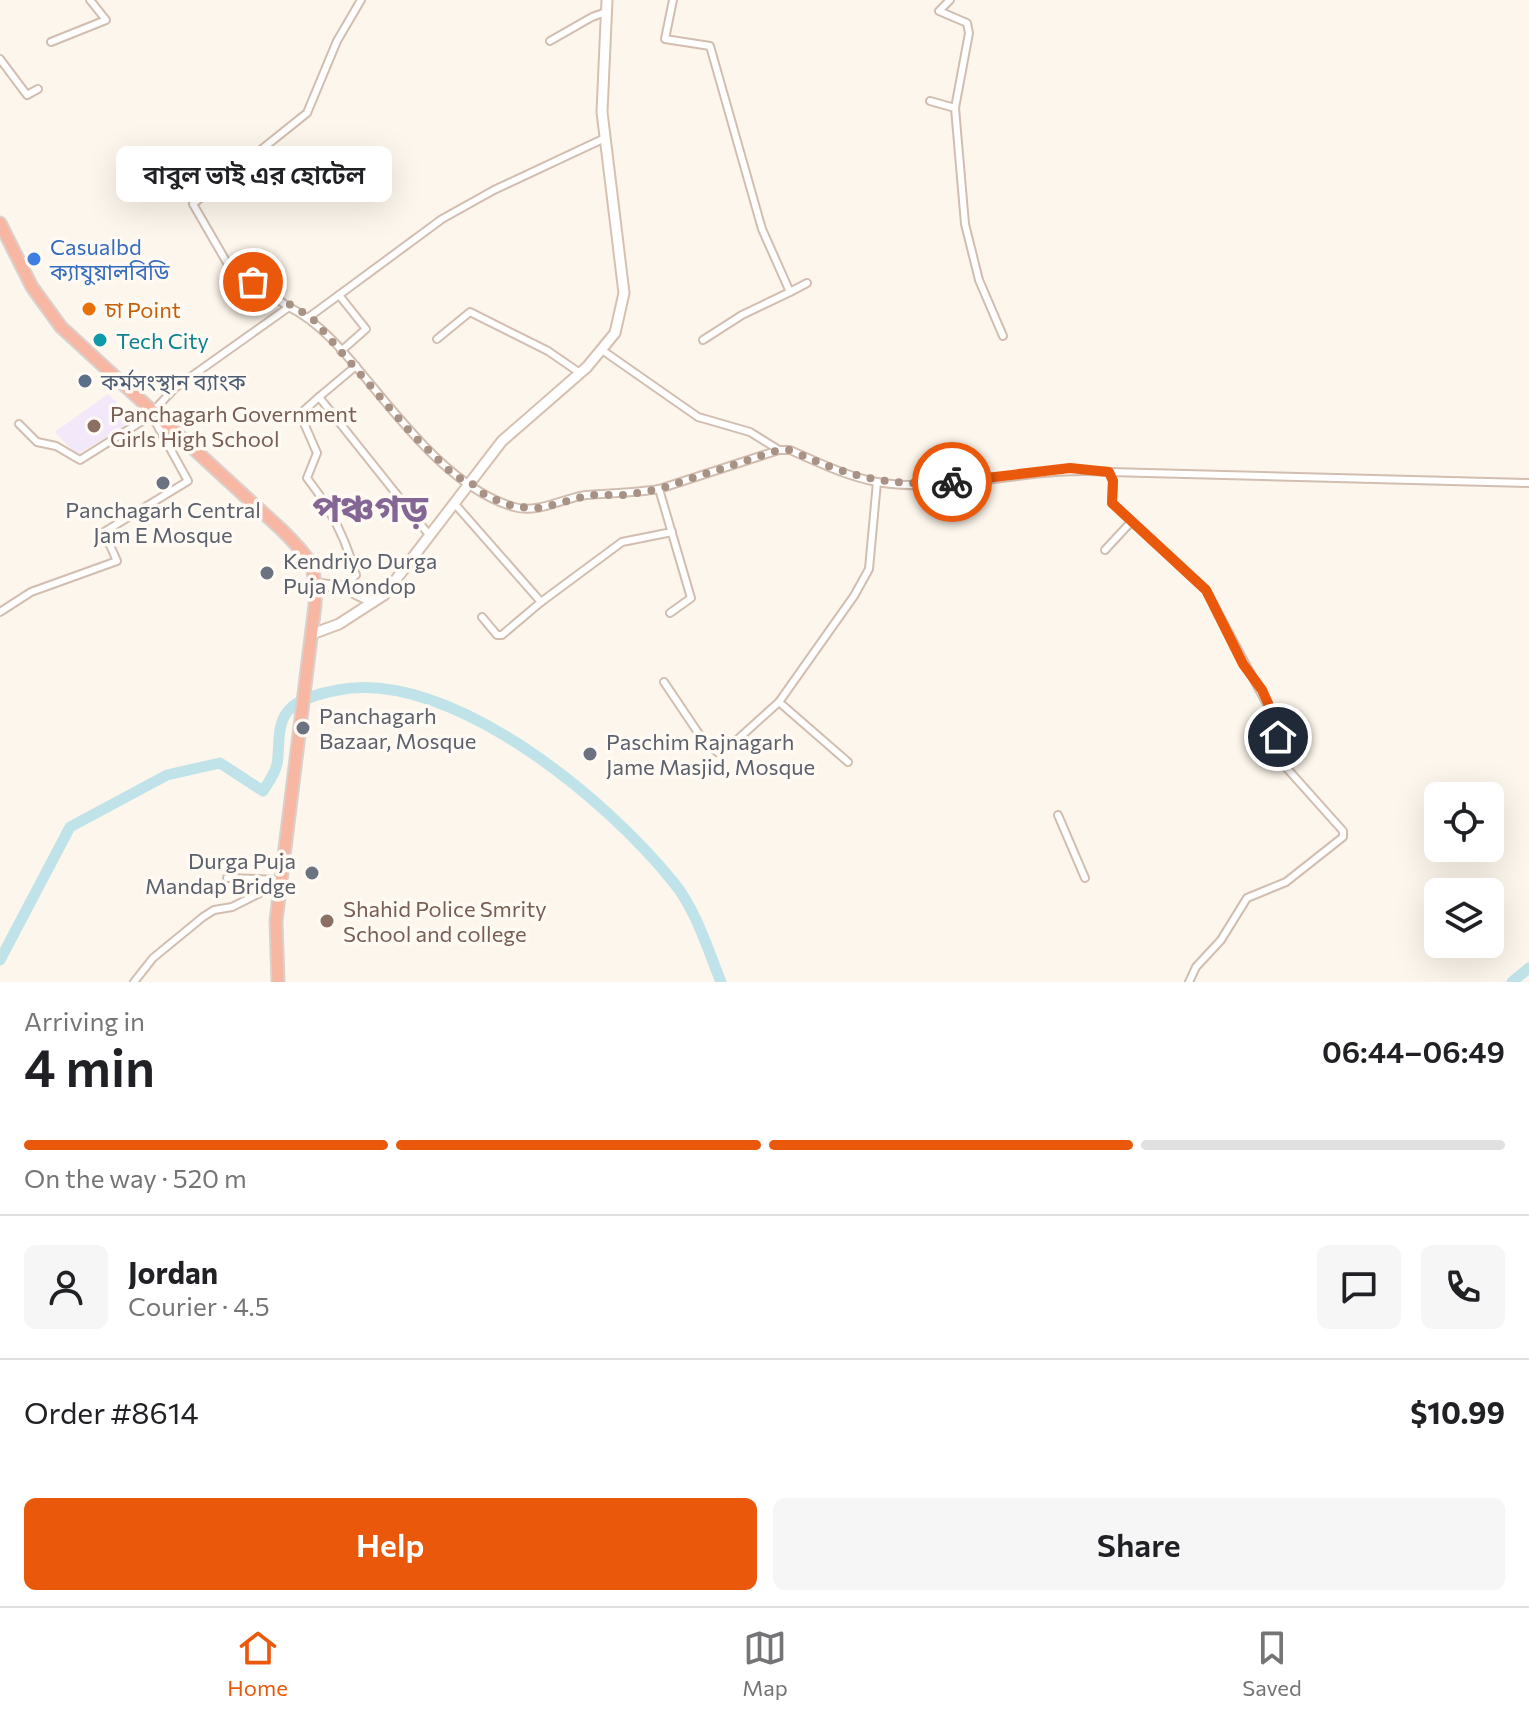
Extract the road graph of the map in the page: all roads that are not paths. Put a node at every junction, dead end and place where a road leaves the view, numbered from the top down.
1 (90, 0) edge
2 (105, 0) edge
3 (361, 0) edge
4 (607, 0) edge
5 (673, 0) edge
6 (950, 0) edge
7 (99, 9) junction
8 (606, 12) junction
9 (550, 41) dead end
10 (51, 42) dead end
11 (0, 59) edge
12 (38, 89) dead end
13 (930, 101) dead end
14 (955, 108) junction
15 (605, 138) junction
16 (0, 223) edge
17 (807, 283) dead end
18 (790, 292) junction
19 (339, 295) junction
20 (289, 307) junction
21 (309, 317) junction
22 (1003, 336) dead end
23 (437, 339) dead end
24 (703, 340) dead end
25 (602, 350) junction
26 (341, 351) junction
27 (356, 366) junction
28 (580, 373) junction
29 (319, 397) junction
30 (155, 413) junction
31 (19, 424) dead end
32 (779, 450) junction
33 (1109, 472) junction
34 (469, 481) junction
35 (877, 482) junction
36 (1529, 483) edge
37 (659, 489) junction
38 (454, 503) junction
39 (1131, 522) junction
40 (672, 532) junction
41 (430, 536) junction
42 (1105, 550) dead end
43 (316, 584) junction
44 (342, 587) junction
45 (373, 602) junction
46 (541, 602) junction
47 (0, 612) edge
48 (670, 613) dead end
49 (482, 617) dead end
50 (312, 634) junction
51 (664, 682) dead end
52 (779, 702) junction
53 (848, 762) dead end
54 (1058, 815) dead end
55 (227, 878) dead end
56 (1085, 878) dead end
57 (280, 881) junction
58 (134, 982) edge
59 (278, 982) edge
60 (1189, 982) edge

1 - 7 street
2 - 7 street
3 - 20 street
4 - 8 street
5 - 18 street
6 - 14 street
7 - 10 street
8 - 9 street
8 - 15 street
11 - 12 street
13 - 14 street
14 - 22 street
15 - 19 street
15 - 25 street
16 - 30 highway
17 - 18 street
18 - 24 street
19 - 21 street
19 - 26 street
20 - 21 street
20 - 30 street
21 - 26 street
23 - 28 street
25 - 28 street
25 - 32 street
26 - 27 street
27 - 29 street
27 - 34 street
28 - 34 street
29 - 41 street
29 - 44 street
30 - 31 street
30 - 43 highway
30 - 47 street
32 - 35 street
32 - 37 street
33 - 35 street
33 - 36 street
33 - 39 street
34 - 37 street
34 - 38 street
35 - 52 street
37 - 40 street
38 - 41 street
38 - 46 street
39 - 42 street
39 - 60 street
40 - 46 street
40 - 48 street
41 - 45 street
43 - 44 street
43 - 50 highway
44 - 45 street
45 - 50 street
46 - 49 street
50 - 57 highway
51 - 52 street
52 - 53 street
54 - 56 street
55 - 57 street
57 - 58 street
57 - 59 highway

